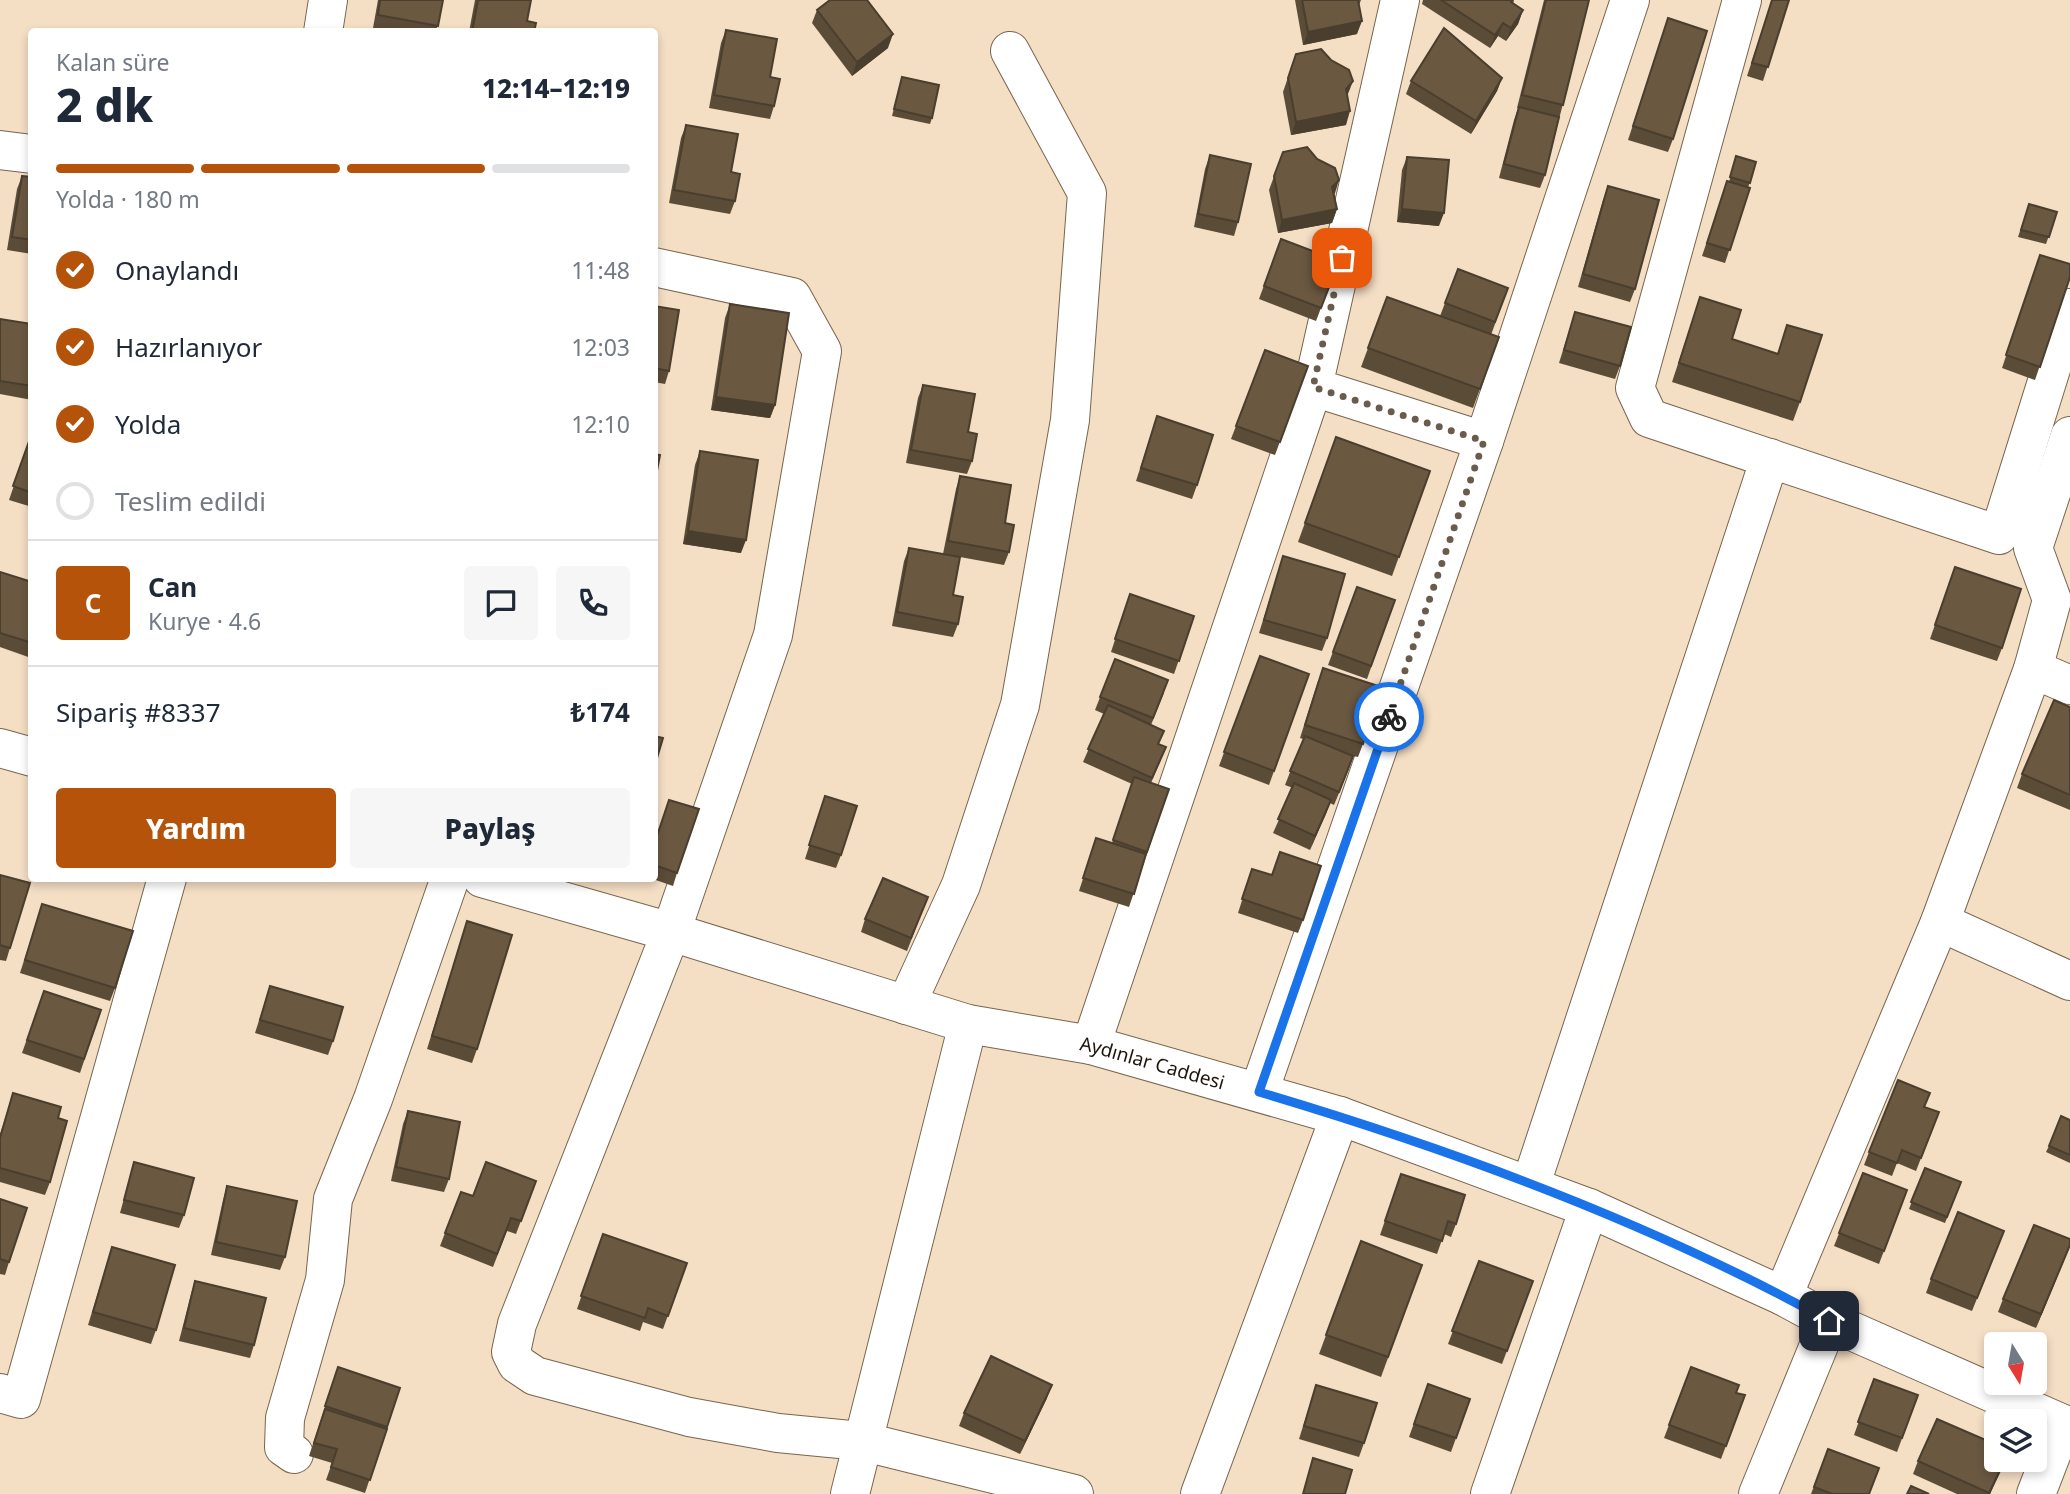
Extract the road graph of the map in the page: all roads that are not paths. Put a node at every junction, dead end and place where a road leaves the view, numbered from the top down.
1 (328, 0) edge
2 (1401, 0) edge
3 (1630, 0) edge
4 (1742, 0) edge
5 (324, 28) edge
6 (1010, 51) dead end
7 (0, 150) edge
8 (28, 154) edge
9 (658, 268) edge
10 (2070, 308) edge
11 (1313, 387) junction
12 (2070, 436) edge
13 (1484, 441) junction
14 (1770, 458) junction
15 (2033, 669) junction
16 (2070, 685) edge
17 (0, 748) edge
18 (28, 756) edge
19 (166, 882) edge
20 (449, 882) edge
21 (496, 882) edge
22 (1940, 922) junction
23 (671, 932) junction
24 (2070, 981) edge
25 (906, 1005) junction
26 (968, 1024) junction
27 (1091, 1045) junction
28 (1259, 1092) junction
29 (1340, 1116) junction
30 (1531, 1184) junction
31 (1589, 1208) junction
32 (1783, 1296) junction
33 (1829, 1321) junction
34 (0, 1393) edge
35 (2067, 1425) edge
36 (861, 1441) junction
37 (294, 1454) dead end
38 (850, 1494) edge
39 (1074, 1494) edge
40 (1200, 1494) edge
41 (1490, 1494) edge
42 (1758, 1494) edge
43 (2036, 1494) edge

1 - 5 street
2 - 11 street
3 - 13 street
4 - 14 street
6 - 25 street
7 - 8 street
9 - 23 street
10 - 14 street
11 - 13 street
11 - 27 street
12 - 15 street
13 - 28 street
14 - 30 street
15 - 16 street
15 - 22 street
17 - 18 street
19 - 34 street
20 - 37 street
21 - 23 street, Aydınlar Caddesi
22 - 24 street
22 - 32 street
23 - 25 street, Aydınlar Caddesi
23 - 36 street
25 - 26 street, Aydınlar Caddesi
26 - 27 street, Aydınlar Caddesi
26 - 36 street
27 - 28 street, Aydınlar Caddesi
28 - 29 street, Aydınlar Caddesi
29 - 30 street, Aydınlar Caddesi
29 - 40 street
30 - 31 street, Aydınlar Caddesi
31 - 32 street, Aydınlar Caddesi
31 - 41 street
32 - 33 street, Aydınlar Caddesi
33 - 35 street, Aydınlar Caddesi
33 - 42 street
35 - 43 street
36 - 38 street
36 - 39 street

